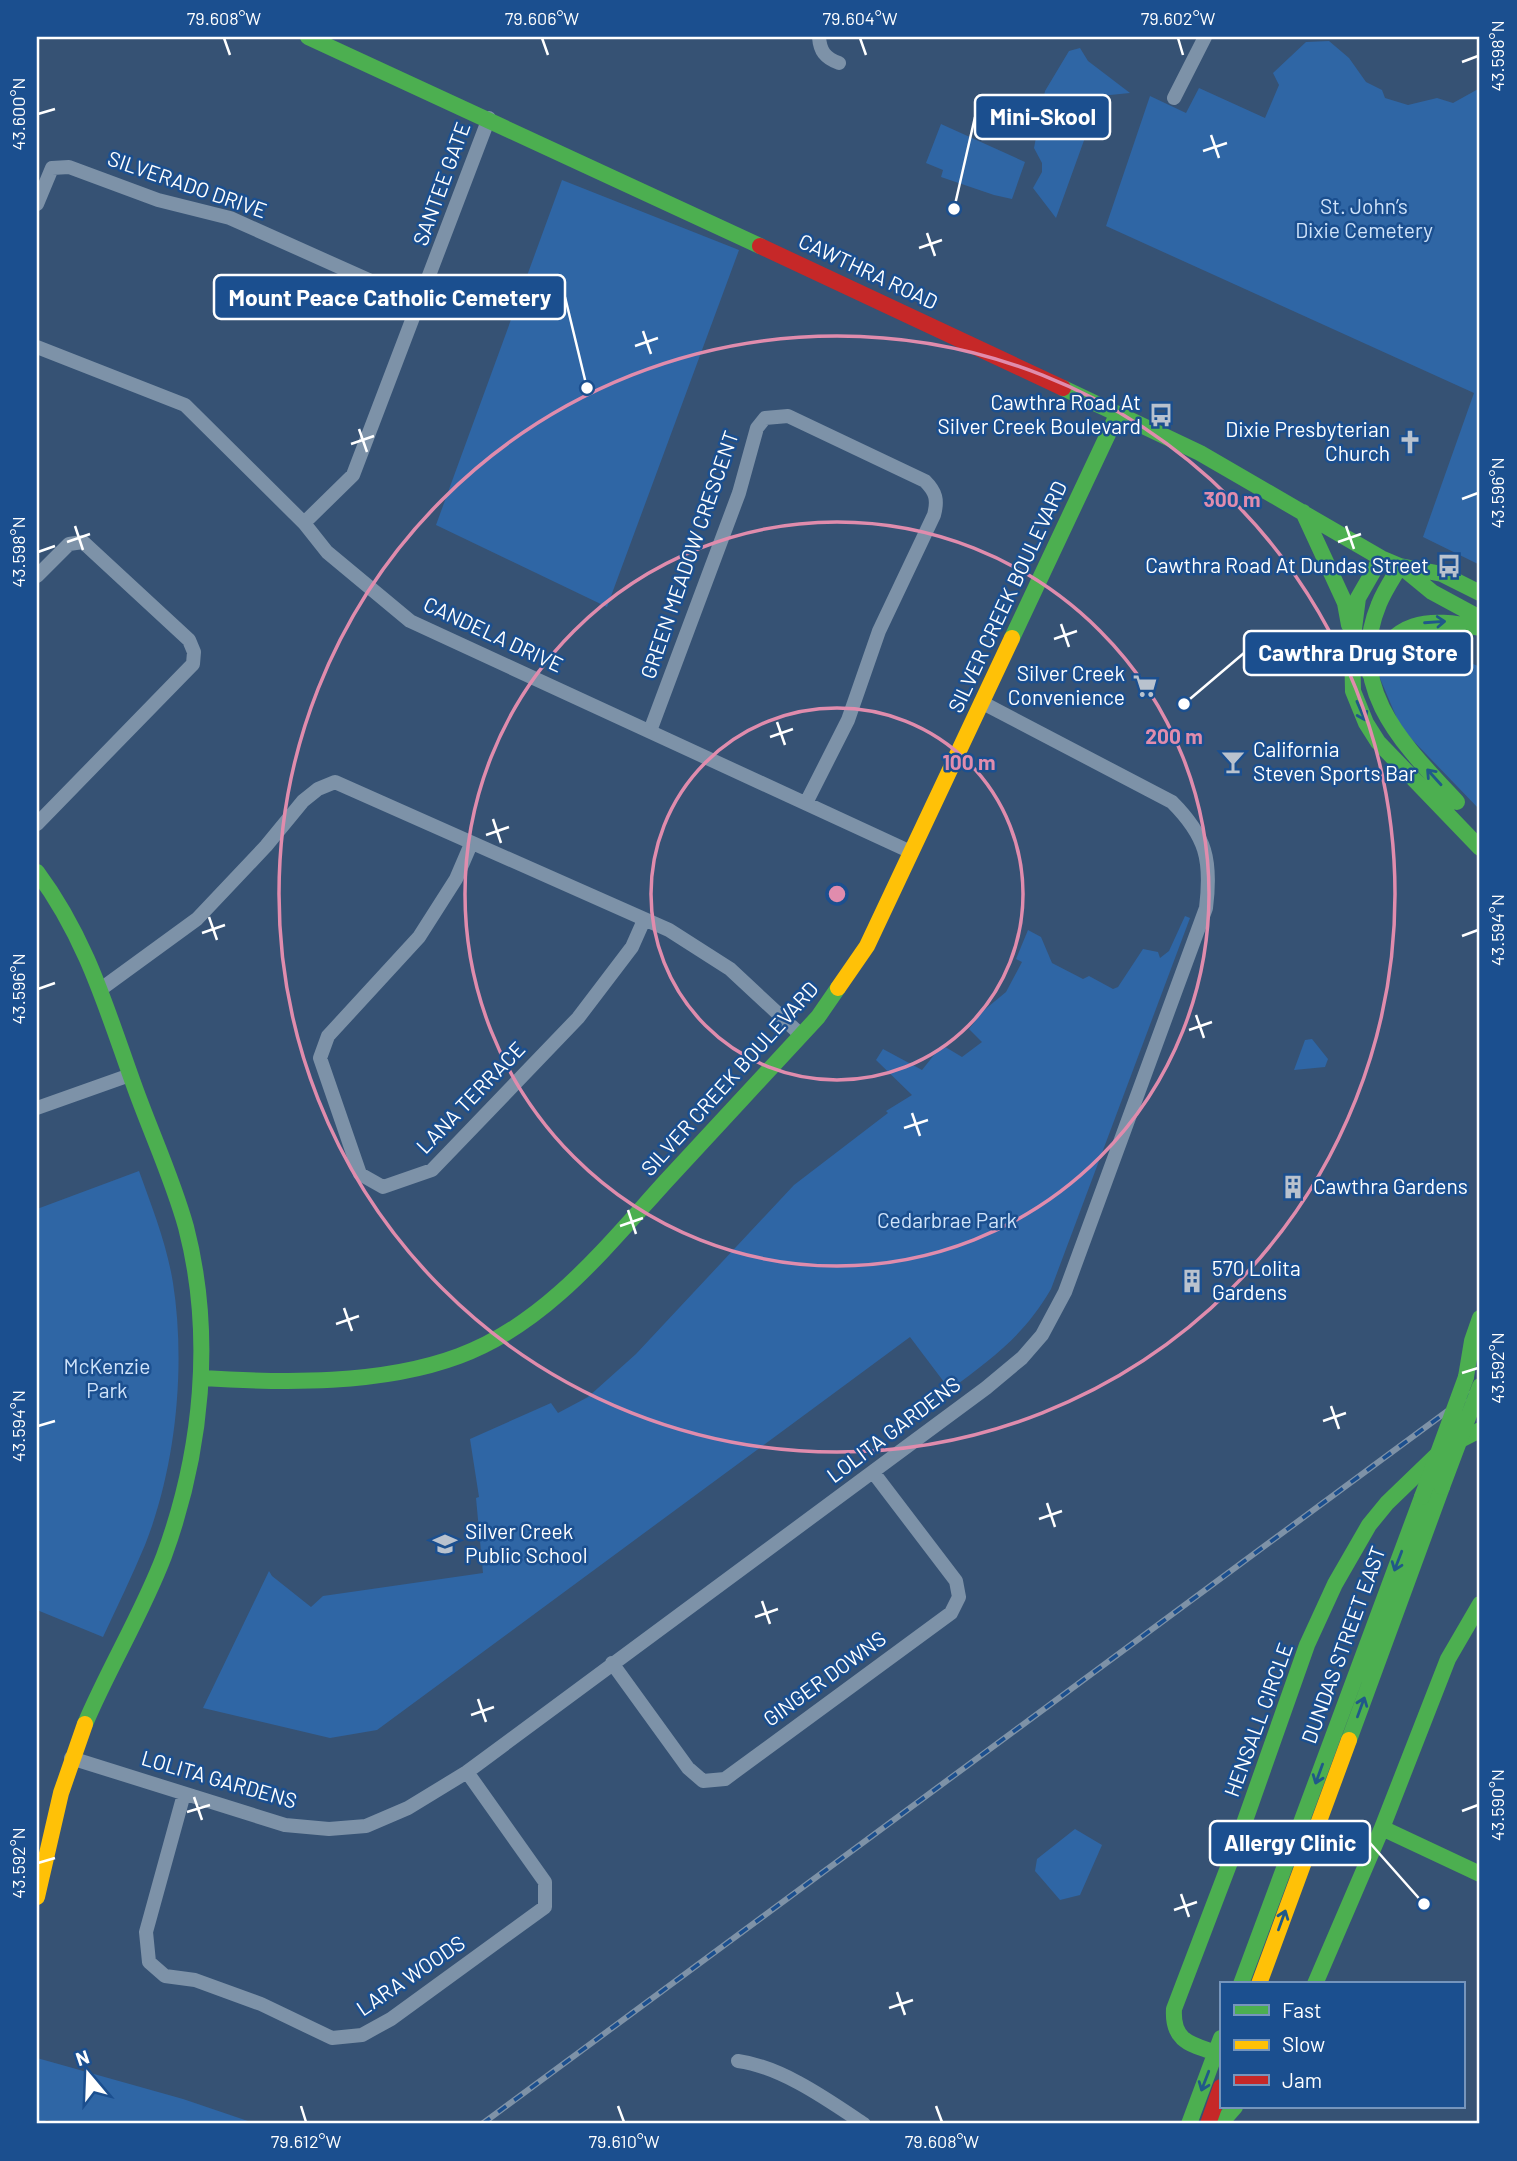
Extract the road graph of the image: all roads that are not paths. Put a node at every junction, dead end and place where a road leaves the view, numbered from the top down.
1 (308, 37) edge
2 (819, 37) edge
3 (1205, 37) edge
4 (839, 63) dead end
5 (1174, 98) dead end
6 (489, 118) junction
7 (37, 204) edge
8 (420, 303) junction
9 (37, 347) edge
10 (1117, 415) junction
11 (1303, 512) junction
12 (304, 523) junction
13 (1381, 558) junction
14 (1400, 566) junction
15 (37, 576) edge
16 (1480, 593) edge
17 (1480, 618) edge
18 (1480, 628) edge
19 (1352, 644) junction
20 (1369, 676) junction
21 (981, 702) junction
22 (650, 731) junction
23 (806, 803) junction
24 (37, 824) edge
25 (1480, 827) edge
26 (471, 844) junction
27 (1480, 848) edge
28 (911, 852) junction
29 (37, 872) edge
30 (644, 920) junction
31 (101, 989) junction
32 (801, 1035) junction
33 (130, 1074) junction
34 (37, 1108) edge
35 (1480, 1318) edge
36 (202, 1378) junction
37 (1473, 1382) edge
38 (1480, 1430) edge
39 (873, 1472) junction
40 (1480, 1604) edge
41 (612, 1663) junction
42 (71, 1758) junction
43 (467, 1773) junction
44 (184, 1794) junction
45 (1382, 1828) junction
46 (1480, 1874) edge
47 (37, 1897) edge
48 (1242, 1982) edge
49 (1260, 1982) edge
50 (1316, 1982) edge
51 (1219, 2045) edge
52 (738, 2061) dead end
53 (1220, 2090) edge
54 (1234, 2108) edge
55 (864, 2124) edge
56 (1189, 2124) edge
57 (1208, 2124) edge
58 (1220, 2124) edge

1 - 6 main road, CAWTHRA ROAD
2 - 4 street
3 - 5 street
6 - 8 street, SANTEE GATE
6 - 10 main road, CAWTHRA ROAD
7 - 8 street, SILVERADO DRIVE
8 - 12 street, SANTEE GATE
9 - 12 street, CANDELA DRIVE
10 - 11 main road, CAWTHRA ROAD
10 - 21 main road, SILVER CREEK BOULEVARD
11 - 13 main road, CAWTHRA ROAD
11 - 19 main road
12 - 22 street, CANDELA DRIVE
13 - 14 main road, CAWTHRA ROAD
13 - 19 main road
14 - 16 main road, CAWTHRA ROAD
14 - 17 main road, CAWTHRA ROAD
14 - 20 main road
15 - 24 street
20 -> 18 main road
19 -> 27 main road
25 -> 20 main road
21 - 28 main road, SILVER CREEK BOULEVARD
21 - 39 street, LOLITA GARDENS
22 - 23 street, CANDELA DRIVE
22 - 23 street, GREEN MEADOW CRESCENT
23 - 28 street, CANDELA DRIVE
26 - 30 street
26 - 30 street, LANA TERRACE
26 - 31 street
28 - 32 main road, SILVER CREEK BOULEVARD
29 - 31 main road
30 - 32 street
31 - 33 main road
32 - 36 main road, SILVER CREEK BOULEVARD
33 - 34 street
33 - 36 main road
35 - 37 main road, DUNDAS STREET EAST
36 - 42 main road
37 -> 48 main road, DUNDAS STREET EAST, bridge
49 -> 37 main road, DUNDAS STREET EAST, bridge
38 - 51 main road, HENSALL CIRCLE
39 - 41 street, LOLITA GARDENS
39 - 41 street, GINGER DOWNS
40 - 45 main road
41 - 43 street, LOLITA GARDENS
42 - 44 street, LOLITA GARDENS
42 - 47 main road
43 - 44 street, LOLITA GARDENS
43 - 44 street, LARA WOODS
45 - 46 main road
45 - 50 main road
51 -> 56 main road
52 - 55 street
53 - 57 main road
54 - 58 main road

